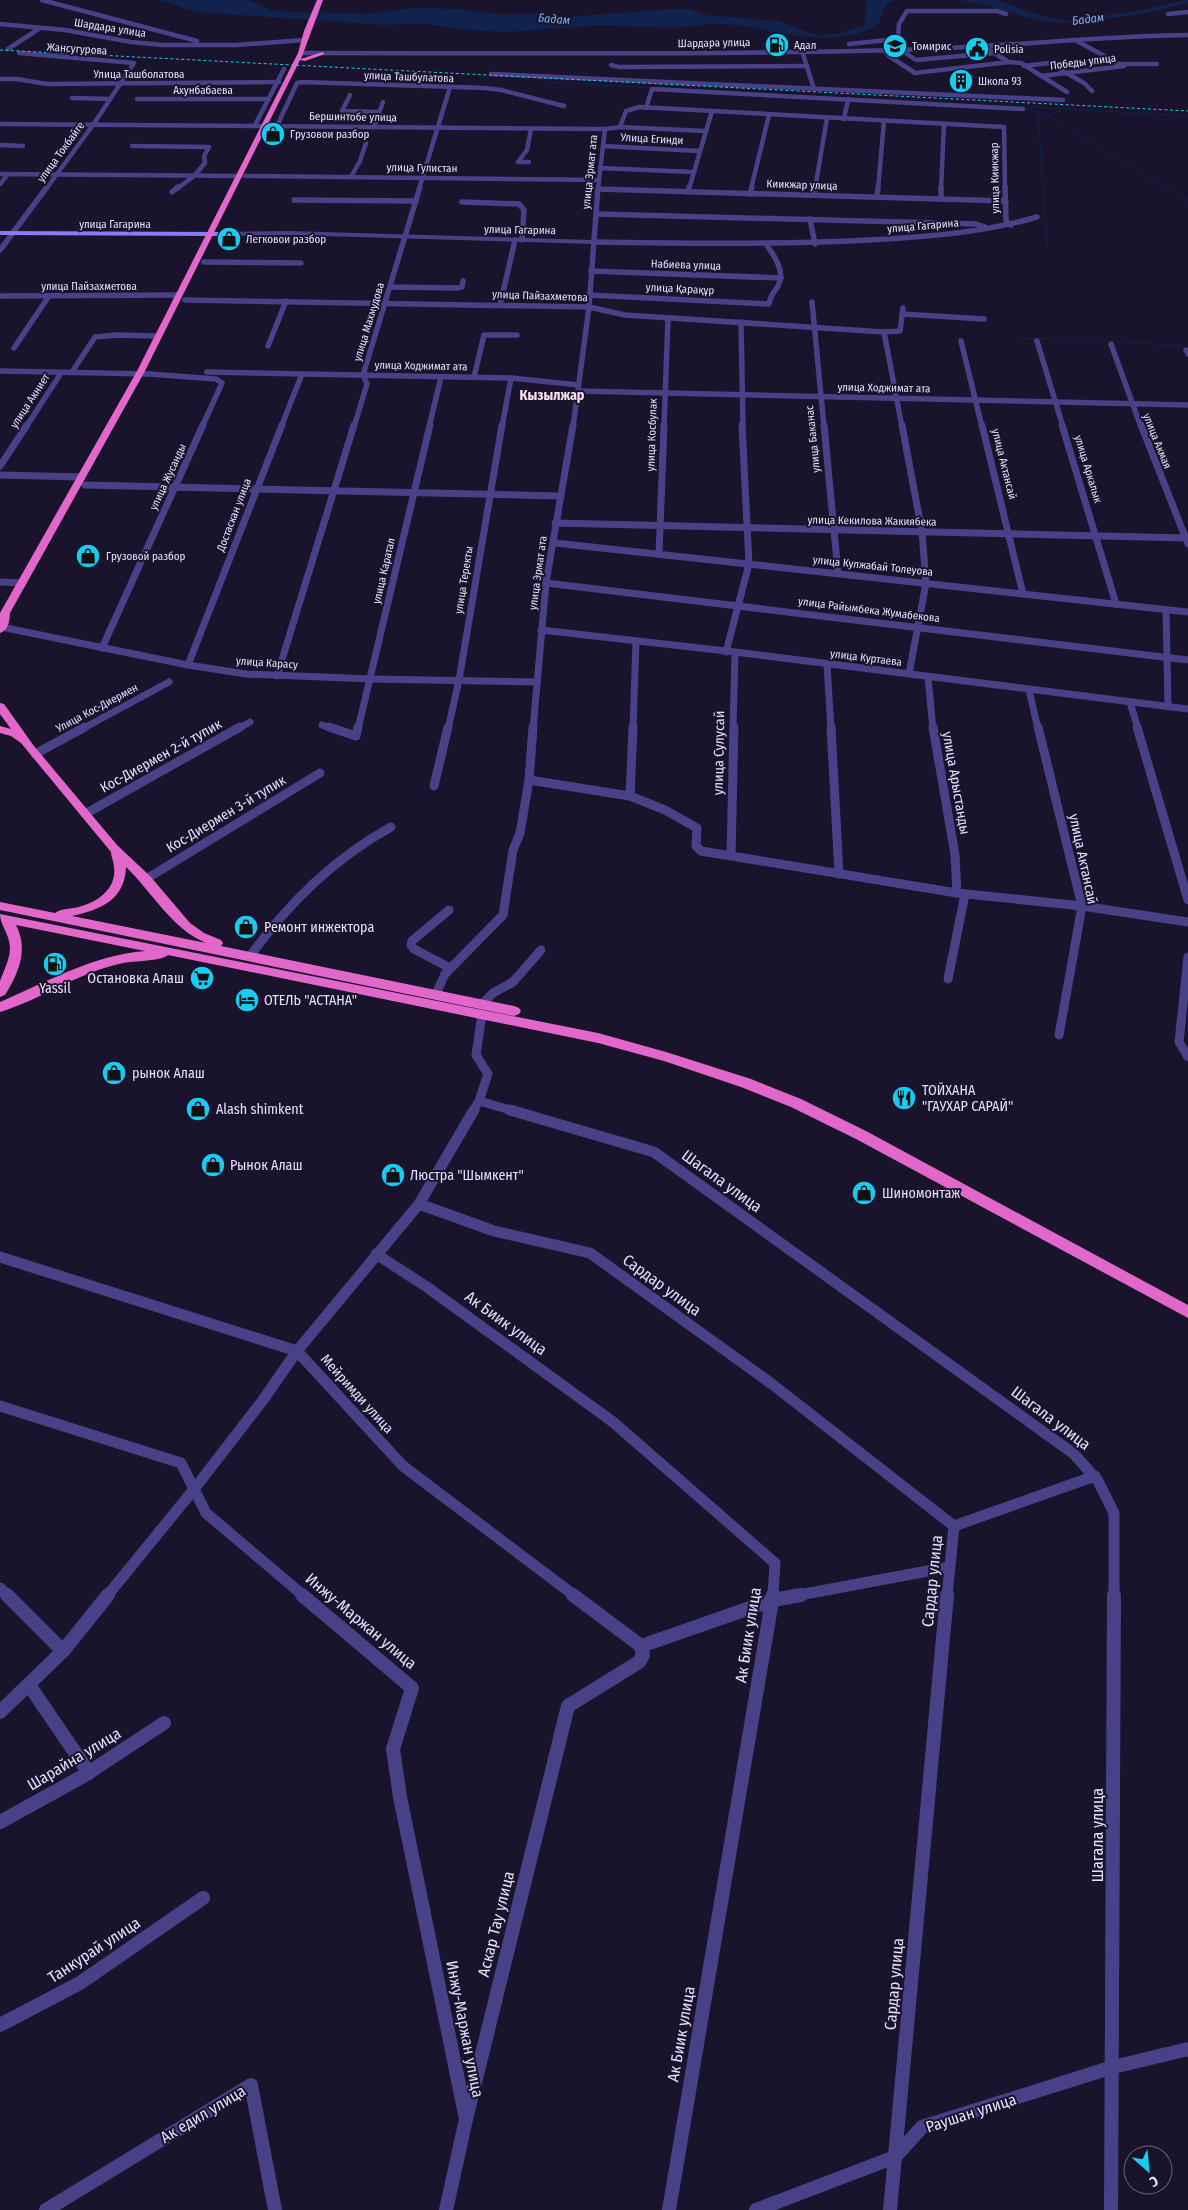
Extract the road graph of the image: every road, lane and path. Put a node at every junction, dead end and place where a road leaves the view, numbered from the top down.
1 (42, 0) edge
2 (320, 0) edge
3 (326, 0) edge
4 (320, 6) junction
5 (1188, 12) edge
6 (1006, 14) dead end
7 (1168, 14) dead end
8 (0, 24) edge
9 (40, 28) junction
10 (1188, 35) edge
11 (1074, 39) junction
12 (981, 45) junction
13 (218, 46) junction
14 (8, 49) dead end
15 (844, 50) junction
16 (884, 50) junction
17 (901, 50) junction
18 (305, 51) junction
19 (802, 51) junction
20 (20, 53) dead end
21 (618, 53) junction
22 (322, 54) junction
23 (994, 54) junction
24 (1009, 62) junction
25 (134, 63) joint
26 (1157, 64) dead end
27 (611, 65) junction
28 (1127, 65) junction
29 (807, 66) junction
30 (1024, 66) junction
31 (284, 69) dead end
32 (1067, 73) junction
33 (491, 74) dead end
34 (1041, 76) junction
35 (0, 79) edge
36 (599, 79) junction
37 (279, 82) junction
38 (121, 83) junction
39 (450, 87) junction
40 (814, 89) junction
41 (1092, 91) dead end
42 (1054, 92) dead end
43 (1066, 92) dead end
44 (350, 95) dead end
45 (72, 98) dead end
46 (269, 98) junction
47 (110, 99) junction
48 (138, 99) dead end
49 (848, 99) junction
50 (383, 102) dead end
51 (564, 106) dead end
52 (646, 108) junction
53 (1023, 108) dead end
54 (379, 112) junction
55 (712, 112) junction
56 (769, 114) junction
57 (827, 118) junction
58 (844, 119) junction
59 (884, 121) junction
60 (0, 124) edge
61 (944, 124) junction
62 (93, 125) junction
63 (266, 126) junction
64 (620, 126) junction
65 (374, 127) junction
66 (439, 128) junction
67 (531, 129) junction
68 (605, 130) junction
69 (705, 131) junction
70 (366, 144) dead end
71 (23, 146) dead end
72 (132, 146) dead end
73 (603, 146) junction
74 (4, 147) edge
75 (699, 151) junction
76 (529, 162) dead end
77 (600, 168) junction
78 (693, 172) junction
79 (0, 174) edge
80 (8, 174) junction
81 (195, 175) junction
82 (57, 176) junction
83 (243, 176) junction
84 (352, 177) junction
85 (423, 178) junction
86 (599, 180) junction
87 (0, 184) edge
88 (598, 189) junction
89 (172, 192) dead end
90 (688, 192) junction
91 (750, 194) junction
92 (814, 195) junction
93 (877, 197) junction
94 (941, 199) junction
95 (294, 200) dead end
96 (416, 201) junction
97 (1006, 201) junction
98 (462, 202) dead end
99 (597, 214) junction
100 (1037, 217) dead end
101 (810, 219) junction
102 (1011, 225) junction
103 (987, 228) junction
104 (0, 233) edge
105 (14, 233) junction
106 (214, 234) junction
107 (405, 238) junction
108 (519, 240) junction
109 (594, 242) junction
110 (766, 244) junction
111 (815, 244) junction
112 (0, 250) edge
113 (204, 262) junction
114 (301, 263) dead end
115 (591, 272) junction
116 (781, 278) junction
117 (463, 281) dead end
118 (390, 287) junction
119 (590, 294) junction
120 (0, 296) edge
121 (48, 296) junction
122 (182, 298) junction
123 (286, 301) junction
124 (385, 302) junction
125 (812, 302) dead end
126 (500, 305) junction
127 (589, 307) junction
128 (668, 318) junction
129 (984, 319) dead end
130 (741, 322) junction
131 (813, 327) junction
132 (884, 332) junction
133 (517, 335) dead end
134 (158, 336) junction
135 (961, 341) dead end
136 (1036, 341) dead end
137 (1111, 344) dead end
138 (268, 346) dead end
139 (14, 348) dead end
140 (0, 371) edge
141 (72, 372) junction
142 (145, 372) junction
143 (61, 373) junction
144 (302, 374) junction
145 (363, 375) junction
146 (441, 377) junction
147 (474, 377) junction
148 (512, 378) junction
149 (579, 388) junction
150 (665, 393) junction
151 (742, 395) junction
152 (820, 397) junction
153 (897, 399) junction
154 (976, 400) junction
155 (1054, 402) junction
156 (1132, 403) junction
157 (1188, 405) edge
158 (0, 466) edge
159 (0, 474) edge
160 (82, 477) junction
161 (85, 485) junction
162 (174, 487) junction
163 (255, 489) junction
164 (335, 491) junction
165 (413, 493) junction
166 (489, 494) junction
167 (560, 496) junction
168 (555, 523) junction
169 (661, 526) junction
170 (748, 528) junction
171 (834, 530) junction
172 (922, 532) junction
173 (1009, 534) junction
174 (1095, 536) junction
175 (1187, 540) edge
176 (555, 543) junction
177 (659, 554) junction
178 (750, 564) junction
179 (838, 573) junction
180 (0, 582) edge
181 (23, 583) junction
182 (546, 583) junction
183 (926, 583) junction
184 (1023, 594) junction
185 (14, 603) junction
186 (1116, 604) junction
187 (739, 606) junction
188 (1166, 610) junction
189 (1188, 612) edge
190 (2, 625) edge
191 (917, 627) junction
192 (541, 630) junction
193 (636, 641) junction
194 (102, 648) junction
195 (730, 652) junction
196 (1166, 657) junction
197 (1188, 660) edge
198 (188, 665) junction
199 (827, 665) junction
200 (909, 674) junction
201 (277, 676) junction
202 (928, 677) junction
203 (371, 679) junction
204 (459, 680) junction
205 (169, 682) dead end
206 (536, 682) junction
207 (1029, 690) junction
208 (1130, 702) junction
209 (0, 706) edge
210 (1168, 707) junction
211 (1188, 709) edge
212 (250, 722) dead end
213 (322, 725) dead end
214 (0, 729) edge
215 (33, 751) junction
216 (320, 773) dead end
217 (529, 780) junction
218 (434, 786) dead end
219 (630, 796) junction
220 (85, 814) junction
221 (392, 827) dead end
222 (114, 848) junction
223 (731, 855) junction
224 (839, 874) junction
225 (146, 879) junction
226 (961, 894) junction
227 (1188, 900) edge
228 (0, 906) edge
229 (1082, 906) junction
230 (449, 910) dead end
231 (50, 915) junction
232 (3, 919) edge
233 (1188, 922) edge
234 (541, 950) dead end
235 (244, 955) junction
236 (1188, 957) edge
237 (219, 961) junction
238 (450, 968) junction
239 (948, 979) dead end
240 (0, 992) edge
241 (436, 994) junction
242 (0, 1006) edge
243 (482, 1009) junction
244 (1059, 1035) dead end
245 (1187, 1057) edge
246 (479, 1101) junction
247 (419, 1204) junction
248 (376, 1254) junction
249 (0, 1257) edge
250 (1188, 1302) edge
251 (1188, 1312) edge
252 (297, 1351) junction
253 (0, 1406) edge
254 (1095, 1476) junction
255 (195, 1488) junction
256 (954, 1526) junction
257 (949, 1567) junction
258 (0, 1588) edge
259 (773, 1600) junction
260 (641, 1646) junction
261 (63, 1651) junction
262 (29, 1685) junction
263 (0, 1712) edge
264 (164, 1723) dead end
265 (89, 1773) junction
266 (0, 1822) edge
267 (203, 1898) dead end
268 (0, 2025) edge
269 (1188, 2049) edge
270 (1112, 2067) junction
271 (466, 2119) junction
272 (894, 2157) junction
273 (46, 2210) edge
274 (275, 2210) edge
275 (446, 2210) edge
276 (669, 2210) edge
277 (756, 2210) edge
278 (890, 2210) edge
279 (1111, 2210) edge

1 - 13 street, Шардара улица
2 - 4 highway
3 - 4 highway
4 - 18 highway
5 - 7 street
6 - 15 street
8 - 9 street, Шардара улица
9 - 13 street, Шардара улица
9 - 14 street
10 - 11 street, Шардара улица
11 - 12 street, Шардара улица
11 - 28 street
12 - 17 street, Шардара улица
12 - 23 street
13 - 18 street, Шардара улица
15 - 16 street, Шардара улица
15 - 19 street, Шардара улица
16 - 17 street, Шардара улица
16 - 24 street
17 - 23 street
18 - 22 highway
18 - 22 highway
18 - 63 highway
19 - 21 street, Шардара улица
19 - 29 street
20 - 25 street, Жансугурова
21 - 22 street, Шардара улица
21 - 27 street
23 - 24 street
24 - 30 street
25 - 38 street, улица Токбайге
26 - 28 street, Победы улица
27 - 29 street
27 - 36 street
28 - 32 street, Победы улица
29 - 40 street
30 - 32 street
30 - 34 street
31 - 37 street
32 - 34 street, Победы улица
32 - 41 street
33 - 36 street
34 - 43 street
35 - 38 street, Улица Ташболатова
36 - 40 street
37 - 38 street, Улица Ташболатова
37 - 46 street
38 - 47 street, улица Токбайге
39 - 51 street, улица Ташбулатова
39 - 63 street, улица Ташбулатова
39 - 66 street, улица Махмудова
40 - 42 street
44 - 54 street
45 - 47 street
46 - 48 street, Ахунбабаева
46 - 63 street
47 - 62 street, улица Токбайге
49 - 52 street
49 - 53 street
49 - 58 street
50 - 54 street
52 - 55 street
52 - 64 street
54 - 65 street
55 - 56 street
55 - 69 street, Улица Егинди
56 - 57 street
56 - 91 street
57 - 58 street
57 - 92 street
58 - 59 street
59 - 61 street
59 - 93 street
60 - 62 street, Бершинтобе улица
61 - 94 street
61 - 97 street, улица Киикжар
62 - 63 street, Бершинтобе улица
62 - 82 street, улица Токбайге
63 - 65 street, Бершинтобе улица
63 - 83 highway
64 - 68 street, Бершинтобе улица
64 - 69 street, Бершинтобе улица
65 - 66 street, Бершинтобе улица
66 - 67 street, Бершинтобе улица
66 - 85 street, улица Махмудова
67 - 68 street, Бершинтобе улица
67 - 76 street
68 - 73 street, улица Эрмат ата
69 - 75 street, Улица Егинди
70 - 84 street
71 - 74 street
72 - 81 street
73 - 75 street, Улица Егинди
73 - 77 street, улица Эрмат ата
75 - 78 street, Улица Егинди
77 - 78 street
77 - 86 street, улица Эрмат ата
78 - 90 street, Улица Егинди
79 - 80 street, улица Гулистан
80 - 82 street, улица Гулистан
80 - 87 street
81 - 82 street, улица Гулистан
81 - 83 street, улица Гулистан
81 - 89 street
82 - 105 street, улица Токбайге
83 - 84 street, улица Гулистан
83 - 106 highway
84 - 85 street, улица Гулистан
85 - 86 street, улица Гулистан
85 - 96 street, улица Махмудова
86 - 88 street, улица Эрмат ата
88 - 90 street, Киикжар улица
88 - 99 street, улица Эрмат ата
90 - 91 street, Киикжар улица
91 - 92 street, Киикжар улица
92 - 93 street, Киикжар улица
93 - 94 street, Киикжар улица
94 - 97 street, Киикжар улица
95 - 96 street
96 - 107 street, улица Махмудова
97 - 102 street, улица Киикжар
98 - 108 street
99 - 101 street
99 - 109 street, улица Эрмат ата
100 - 102 street, улица Гагарина
101 - 103 street
101 - 111 street
102 - 103 street, улица Гагарина
103 - 111 street, улица Гагарина
104 - 105 main road, улица Гагарина
105 - 106 main road, улица Гагарина
105 - 112 street, улица Токбайге
106 - 107 street, улица Гагарина
106 - 113 highway
106 - 122 highway
107 - 108 street, улица Гагарина
107 - 118 street, улица Махмудова
108 - 109 street, улица Гагарина
108 - 126 street
109 - 110 street, улица Гагарина
109 - 115 street, улица Эрмат ата
110 - 111 street, улица Гагарина
110 - 116 street
113 - 114 street
113 - 122 highway
115 - 116 street, Набиева улица
115 - 119 street, улица Эрмат ата
116 - 119 street, улица Қарақұр
117 - 118 street
118 - 124 street, улица Махмудова
119 - 127 street, улица Эрмат ата
120 - 121 street, улица Пайзахметова
121 - 122 street, улица Пайзахметова
121 - 139 street
122 - 123 street, улица Пайзахметова
122 - 134 highway
122 - 142 highway
123 - 124 street, улица Пайзахметова
123 - 138 street
124 - 126 street, улица Пайзахметова
124 - 145 street, улица Махмудова
125 - 131 street, улица Баканас
126 - 127 street, улица Пайзахметова
127 - 128 street, улица Пайзахметова
127 - 149 street, улица Эрмат ата
128 - 130 street, улица Пайзахметова
128 - 150 street, улица Косбулак
129 - 132 street
130 - 131 street, улица Пайзахметова
130 - 151 street, улица Сулусай
131 - 132 street, улица Пайзахметова
131 - 152 street, улица Баканас
132 - 153 street
133 - 147 street
134 - 141 street
134 - 142 highway
135 - 154 street, улица Актансай
136 - 155 street, улица Аркалык
137 - 156 street, улица Акмая
140 - 143 street, улица Ходжимат ата
141 - 142 street, улица Ходжимат ата
141 - 143 street, улица Ходжимат ата
142 - 144 street, улица Ходжимат ата
142 - 160 highway
142 - 161 highway
142 - 162 street, улица Жусанды
143 - 158 street, улица Акниет
144 - 145 street, улица Ходжимат ата
144 - 163 street, Достаскан улица
145 - 146 street, улица Ходжимат ата
145 - 164 street, улица Махмудова
146 - 147 street, улица Ходжимат ата
146 - 165 street, улица Каратал
147 - 148 street, улица Ходжимат ата
148 - 149 street, улица Ходжимат ата
148 - 166 street, улица Теректы
149 - 150 street, улица Ходжимат ата
149 - 167 street, улица Эрмат ата
150 - 151 street, улица Ходжимат ата
150 - 169 street, улица Косбулак
151 - 152 street, улица Ходжимат ата
151 - 170 street, улица Сулусай
152 - 153 street, улица Ходжимат ата
152 - 171 street, улица Баканас
153 - 154 street, улица Ходжимат ата
153 - 172 street
154 - 155 street, улица Ходжимат ата
154 - 173 street, улица Актансай
155 - 156 street, улица Ходжимат ата
155 - 174 street, улица Аркалык
156 - 157 street, улица Ходжимат ата
156 - 175 street, улица Акмая
159 - 160 street
160 - 181 highway
161 - 162 street
161 - 185 highway
162 - 163 street
162 - 194 street, улица Жусанды
163 - 164 street
163 - 198 street, Достаскан улица
164 - 165 street
164 - 201 street, улица Махмудова
165 - 166 street
165 - 203 street, улица Каратал
166 - 167 street
166 - 204 street, улица Теректы
167 - 168 street, улица Эрмат ата
168 - 169 street, улица Кекилова Жакиябека
168 - 176 street, улица Эрмат ата
169 - 170 street, улица Кекилова Жакиябека
169 - 177 street, улица Косбулак
170 - 171 street, улица Кекилова Жакиябека
170 - 178 street, улица Сулусай
171 - 172 street, улица Кекилова Жакиябека
171 - 179 street, улица Баканас
172 - 173 street, улица Кекилова Жакиябека
172 - 183 street
173 - 174 street, улица Кекилова Жакиябека
173 - 184 street, улица Актансай
174 - 175 street, улица Кекилова Жакиябека
174 - 186 street, улица Аркалык
176 - 177 street, улица Кулжабай Толеуова
176 - 182 street, улица Эрмат ата
177 - 178 street, улица Кулжабай Толеуова
178 - 179 street, улица Кулжабай Толеуова
178 - 187 street, улица Сулусай
179 - 183 street, улица Кулжабай Толеуова
180 - 181 street
181 - 185 highway
182 - 187 street, улица Райымбека Жумабекова
182 - 192 street, улица Эрмат ата
183 - 184 street, улица Кулжабай Толеуова
183 - 191 street
184 - 186 street, улица Кулжабай Толеуова
185 - 190 highway
186 - 188 street, улица Кулжабай Толеуова
187 - 191 street, улица Райымбека Жумабекова
187 - 195 street, улица Сулусай
188 - 189 street, улица Кулжабай Толеуова
188 - 196 street
190 - 194 street, улица Карасу
191 - 196 street, улица Райымбека Жумабекова
191 - 200 street
192 - 193 street, улица Куртаева
192 - 206 street, улица Эрмат ата
193 - 195 street, улица Куртаева
193 - 219 street
194 - 198 street, улица Карасу
195 - 199 street, улица Куртаева
195 - 223 street, улица Сулусай
196 - 197 street, улица Райымбека Жумабекова
196 - 210 street
198 - 201 street, улица Карасу
199 - 200 street, улица Куртаева
199 - 224 street
200 - 202 street, улица Куртаева
201 - 203 street, улица Карасу
202 - 207 street, улица Куртаева
202 - 226 street, улица Арыстанды
203 - 204 street, улица Карасу
203 - 213 street, улица Каратал
204 - 206 street, улица Карасу
204 - 218 street, улица Теректы
205 - 215 street, Улица Кос-Диермен
206 - 217 street, улица Эрмат ата
207 - 208 street, улица Куртаева
207 - 229 street, улица Актансай
208 - 210 street, улица Куртаева
208 - 227 street
209 - 215 highway
210 - 211 street, улица Куртаева
212 - 220 street, Кос-Диермен 2-й тупик
214 - 215 highway
215 - 220 highway
216 - 225 street, Кос-Диермен 3-й тупик
217 - 219 street
217 - 238 street, улица Эрмат ата
219 - 223 street
220 - 222 highway
221 - 235 street
222 - 225 highway
222 - 231 highway
223 - 224 street
224 - 226 street
225 - 235 highway
226 - 229 street
226 - 239 street, улица Арыстанды
228 - 231 highway
229 - 233 street
229 - 244 street, улица Актансай
230 - 238 street
231 - 235 highway
232 - 237 highway
232 - 240 highway
234 - 243 street
235 - 241 highway
236 - 245 street
237 - 242 highway
237 - 243 highway
238 - 241 street, улица Эрмат ата
241 - 243 highway
243 - 246 street
243 - 250 highway
243 - 251 highway
246 - 247 street
246 - 254 street, Шагала улица
247 - 248 street
247 - 256 street, Сардар улица
248 - 252 street
248 - 259 street, Ак Биик улица
249 - 252 street, Мейримди улица
252 - 255 street
252 - 260 street, Мейримди улица
253 - 255 street, Инжу-Маржан улица
254 - 256 street
254 - 270 street, Шагала улица
255 - 261 street
255 - 271 street, Инжу-Маржан улица
256 - 257 street, Сардар улица
257 - 259 street
257 - 272 street, Сардар улица
258 - 261 street
259 - 260 street
259 - 276 street, Ак Биик улица
260 - 271 street, Аскар Тау улица
261 - 262 street
262 - 263 street
262 - 265 street
264 - 265 street, Шарайна улица
265 - 266 street, Шарайна улица
267 - 268 street, Танкурай улица
269 - 270 street, Раушан улица
270 - 272 street, Раушан улица
270 - 279 street, Шагала улица
271 - 275 street, Аскар Тау улица
272 - 277 street, Раушан улица
272 - 278 street, Сардар улица
273 - 274 street, Ак едил улица

